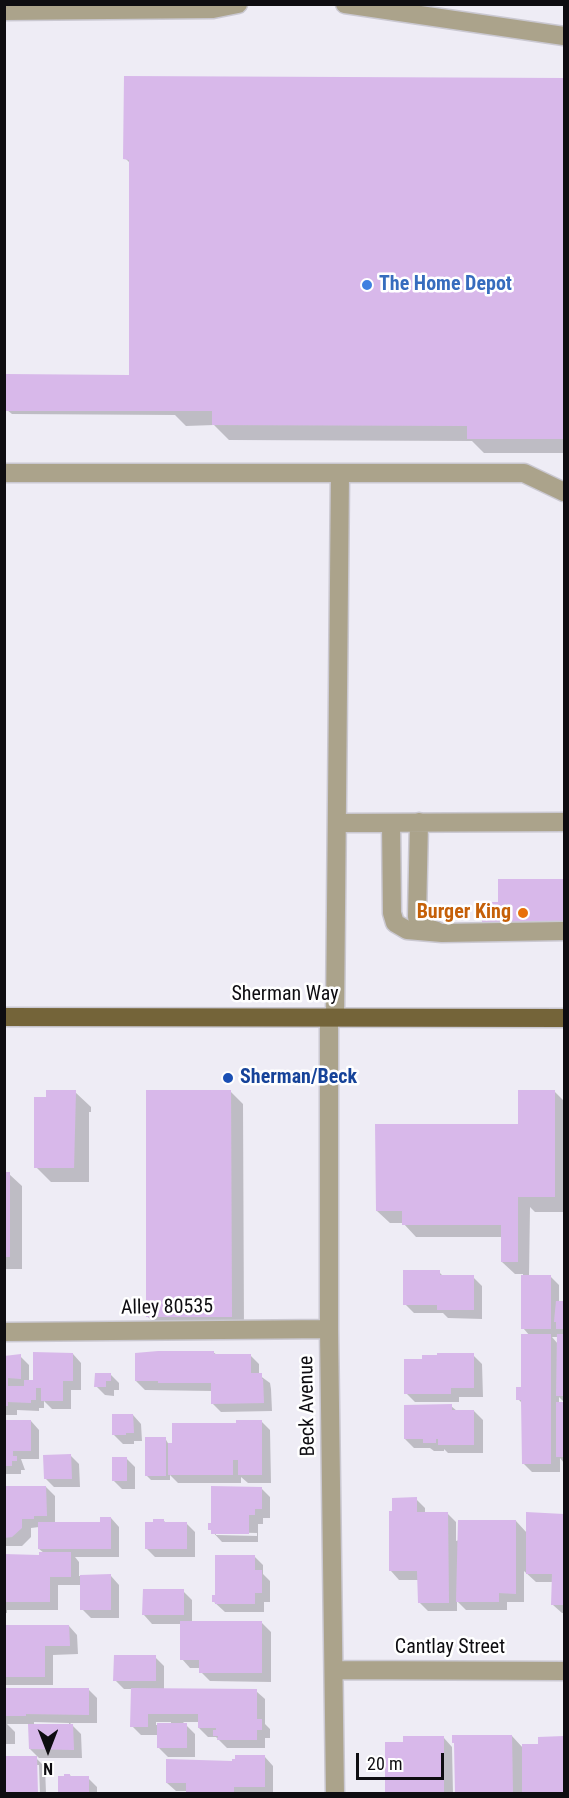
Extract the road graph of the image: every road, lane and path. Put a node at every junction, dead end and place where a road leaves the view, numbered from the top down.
1 (238, 4) edge
2 (345, 4) edge
3 (4, 11) edge
4 (564, 36) edge
5 (4, 473) edge
6 (340, 473) junction
7 (564, 492) edge
8 (419, 822) junction
9 (564, 822) edge
10 (337, 823) junction
11 (391, 823) junction
12 (564, 931) edge
13 (442, 933) junction
14 (4, 1017) edge
15 (332, 1017) junction
16 (564, 1018) edge
17 (329, 1329) junction
18 (4, 1332) edge
19 (334, 1670) junction
20 (564, 1671) edge
21 (334, 1794) edge

1 - 3 street
2 - 4 street
5 - 6 street
6 - 7 street
6 - 10 street, Beck Avenue
8 - 9 street
8 - 11 street
8 - 13 street
10 - 11 street
10 - 15 street, Beck Avenue
11 - 13 street
12 - 13 street
14 - 15 main road, Sherman Way
15 - 16 main road, Sherman Way
15 - 17 street, Beck Avenue
17 - 18 street, Alley 80535
17 - 19 street, Beck Avenue
19 - 20 street, Cantlay Street
19 - 21 street, Beck Avenue

